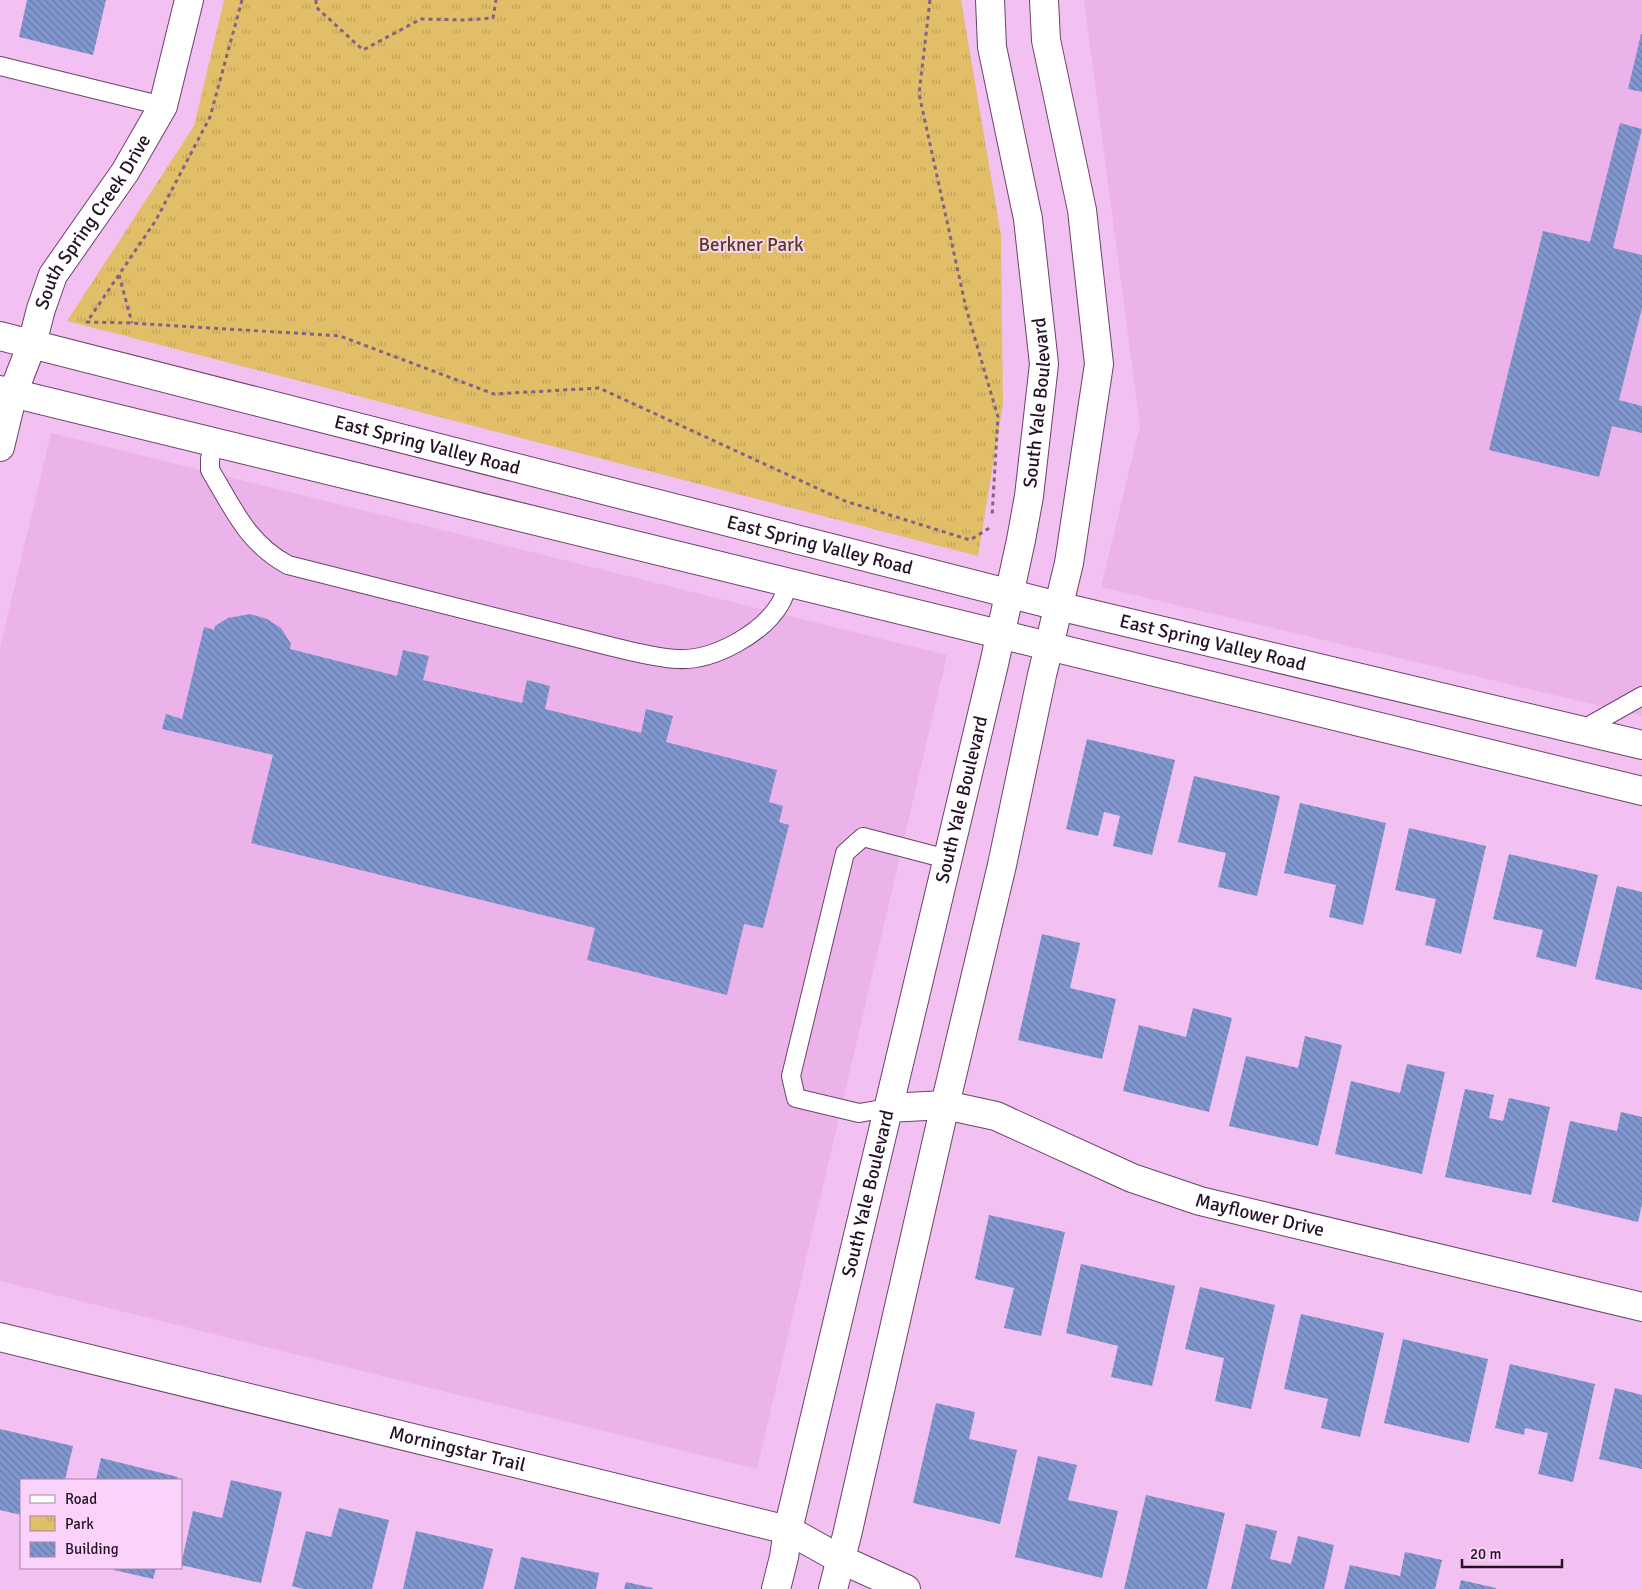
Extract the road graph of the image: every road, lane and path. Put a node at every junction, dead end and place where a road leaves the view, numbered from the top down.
1 (189, 0) edge
2 (242, 0) edge
3 (316, 0) edge
4 (496, 0) edge
5 (930, 0) edge
6 (990, 0) edge
7 (1044, 0) edge
8 (0, 66) edge
9 (163, 106) junction
10 (119, 275) junction
11 (132, 323) junction
12 (0, 336) edge
13 (32, 344) junction
14 (6, 392) edge
15 (214, 442) junction
16 (0, 447) edge
17 (788, 582) junction
18 (1009, 592) junction
19 (1058, 606) junction
20 (1000, 634) junction
21 (1049, 646) junction
22 (1642, 696) edge
23 (1580, 731) junction
24 (1642, 746) edge
25 (1642, 791) edge
26 (947, 859) junction
27 (944, 1105) junction
28 (888, 1108) junction
29 (1642, 1307) edge
30 (0, 1337) edge
31 (788, 1530) junction
32 (840, 1559) junction
33 (776, 1589) edge
34 (833, 1589) edge
35 (906, 1589) edge

1 - 9 street, South Spring Creek Drive
2 - 10 path
3 - 4 path
5 - 11 path
6 - 18 street, South Yale Boulevard
7 - 19 street
8 - 9 lane
9 - 13 street, South Spring Creek Drive
10 - 11 path
10 - 11 path
12 - 13 street, East Spring Valley Road
13 - 14 street, South Spring Creek Drive
13 - 18 street, East Spring Valley Road
14 - 15 street
14 - 16 street, South Spring Creek Drive
15 - 17 street
15 - 17 lane
17 - 20 street
18 - 19 street, East Spring Valley Road
18 - 20 street, South Yale Boulevard
19 - 21 street
19 - 23 street, East Spring Valley Road
20 - 21 street
20 - 26 street, South Yale Boulevard
21 - 25 street
21 - 27 street
22 - 23 lane
23 - 24 street, East Spring Valley Road
26 - 28 street, South Yale Boulevard
26 - 28 lane
27 - 28 street, Mayflower Drive
27 - 29 street, Mayflower Drive
27 - 32 street
28 - 31 street, South Yale Boulevard
30 - 31 street, Morningstar Trail
31 - 32 street, Morningstar Trail
31 - 33 street, South Yale Boulevard
32 - 34 street
32 - 35 street, Morningstar Trail

